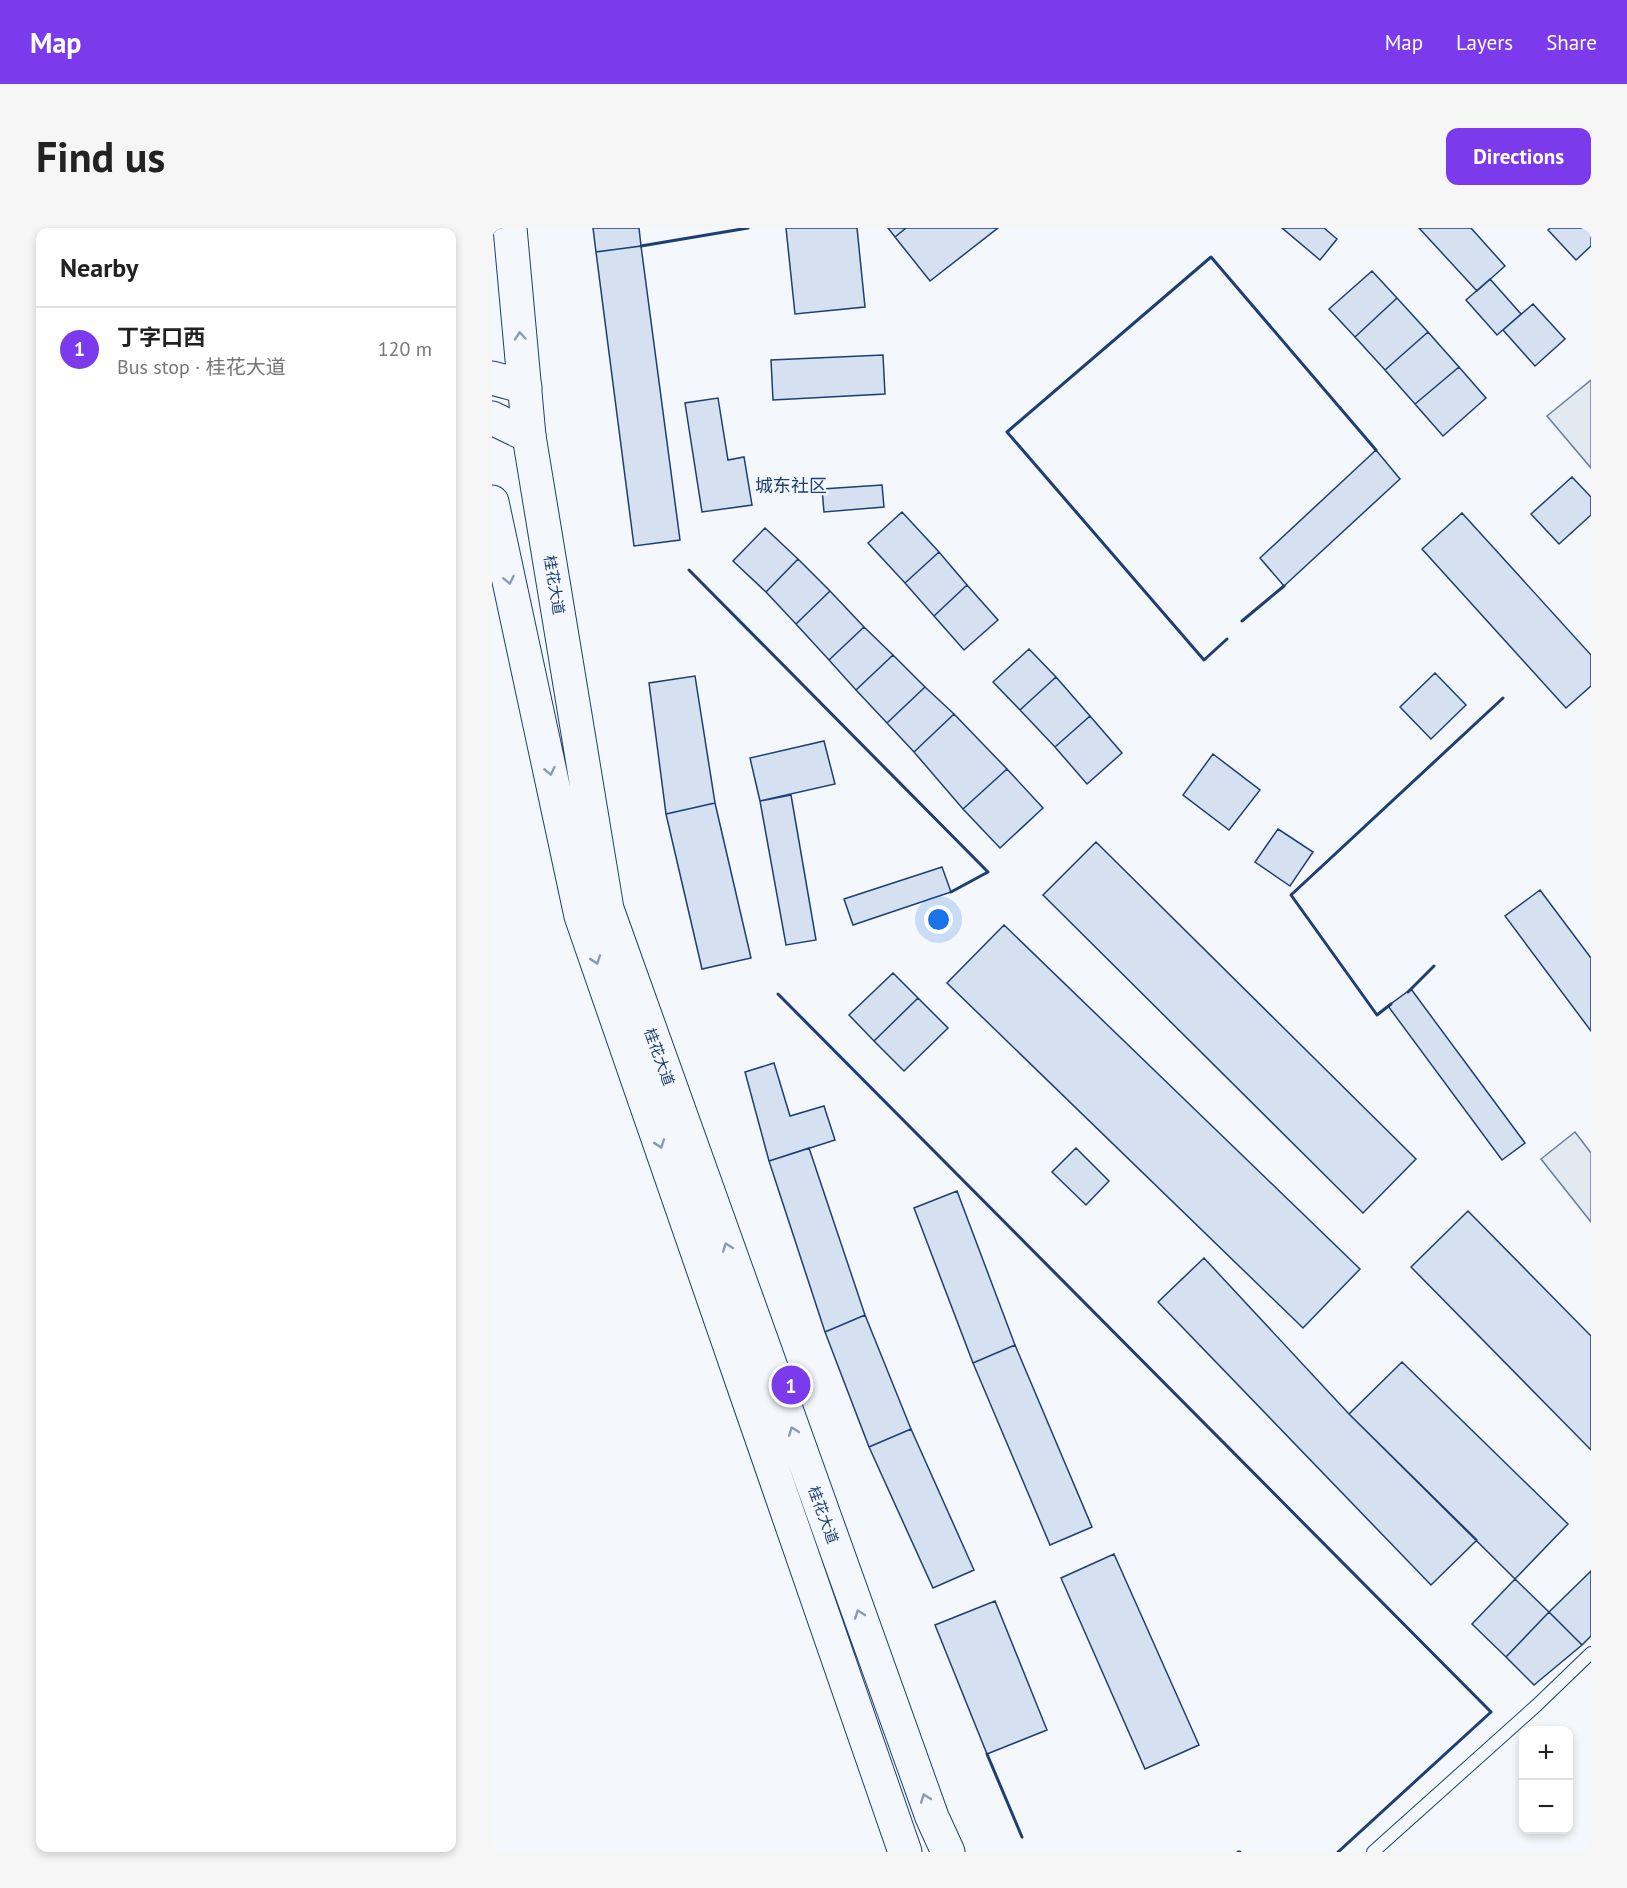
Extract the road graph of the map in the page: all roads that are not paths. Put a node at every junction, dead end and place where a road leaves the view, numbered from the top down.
1 (510, 228) edge
2 (492, 378) edge
3 (525, 387) junction
4 (492, 418) edge
5 (530, 436) junction
6 (492, 502) edge
7 (1591, 1653) edge
8 (905, 1852) edge
9 (948, 1852) edge
10 (1373, 1852) edge

3 -> 1 main road, 桂花大道
2 - 3 main road
3 - 5 main road, 桂花大道
4 - 5 main road
9 -> 5 main road, 桂花大道
6 -> 8 main road, 桂花大道
7 - 10 lane

